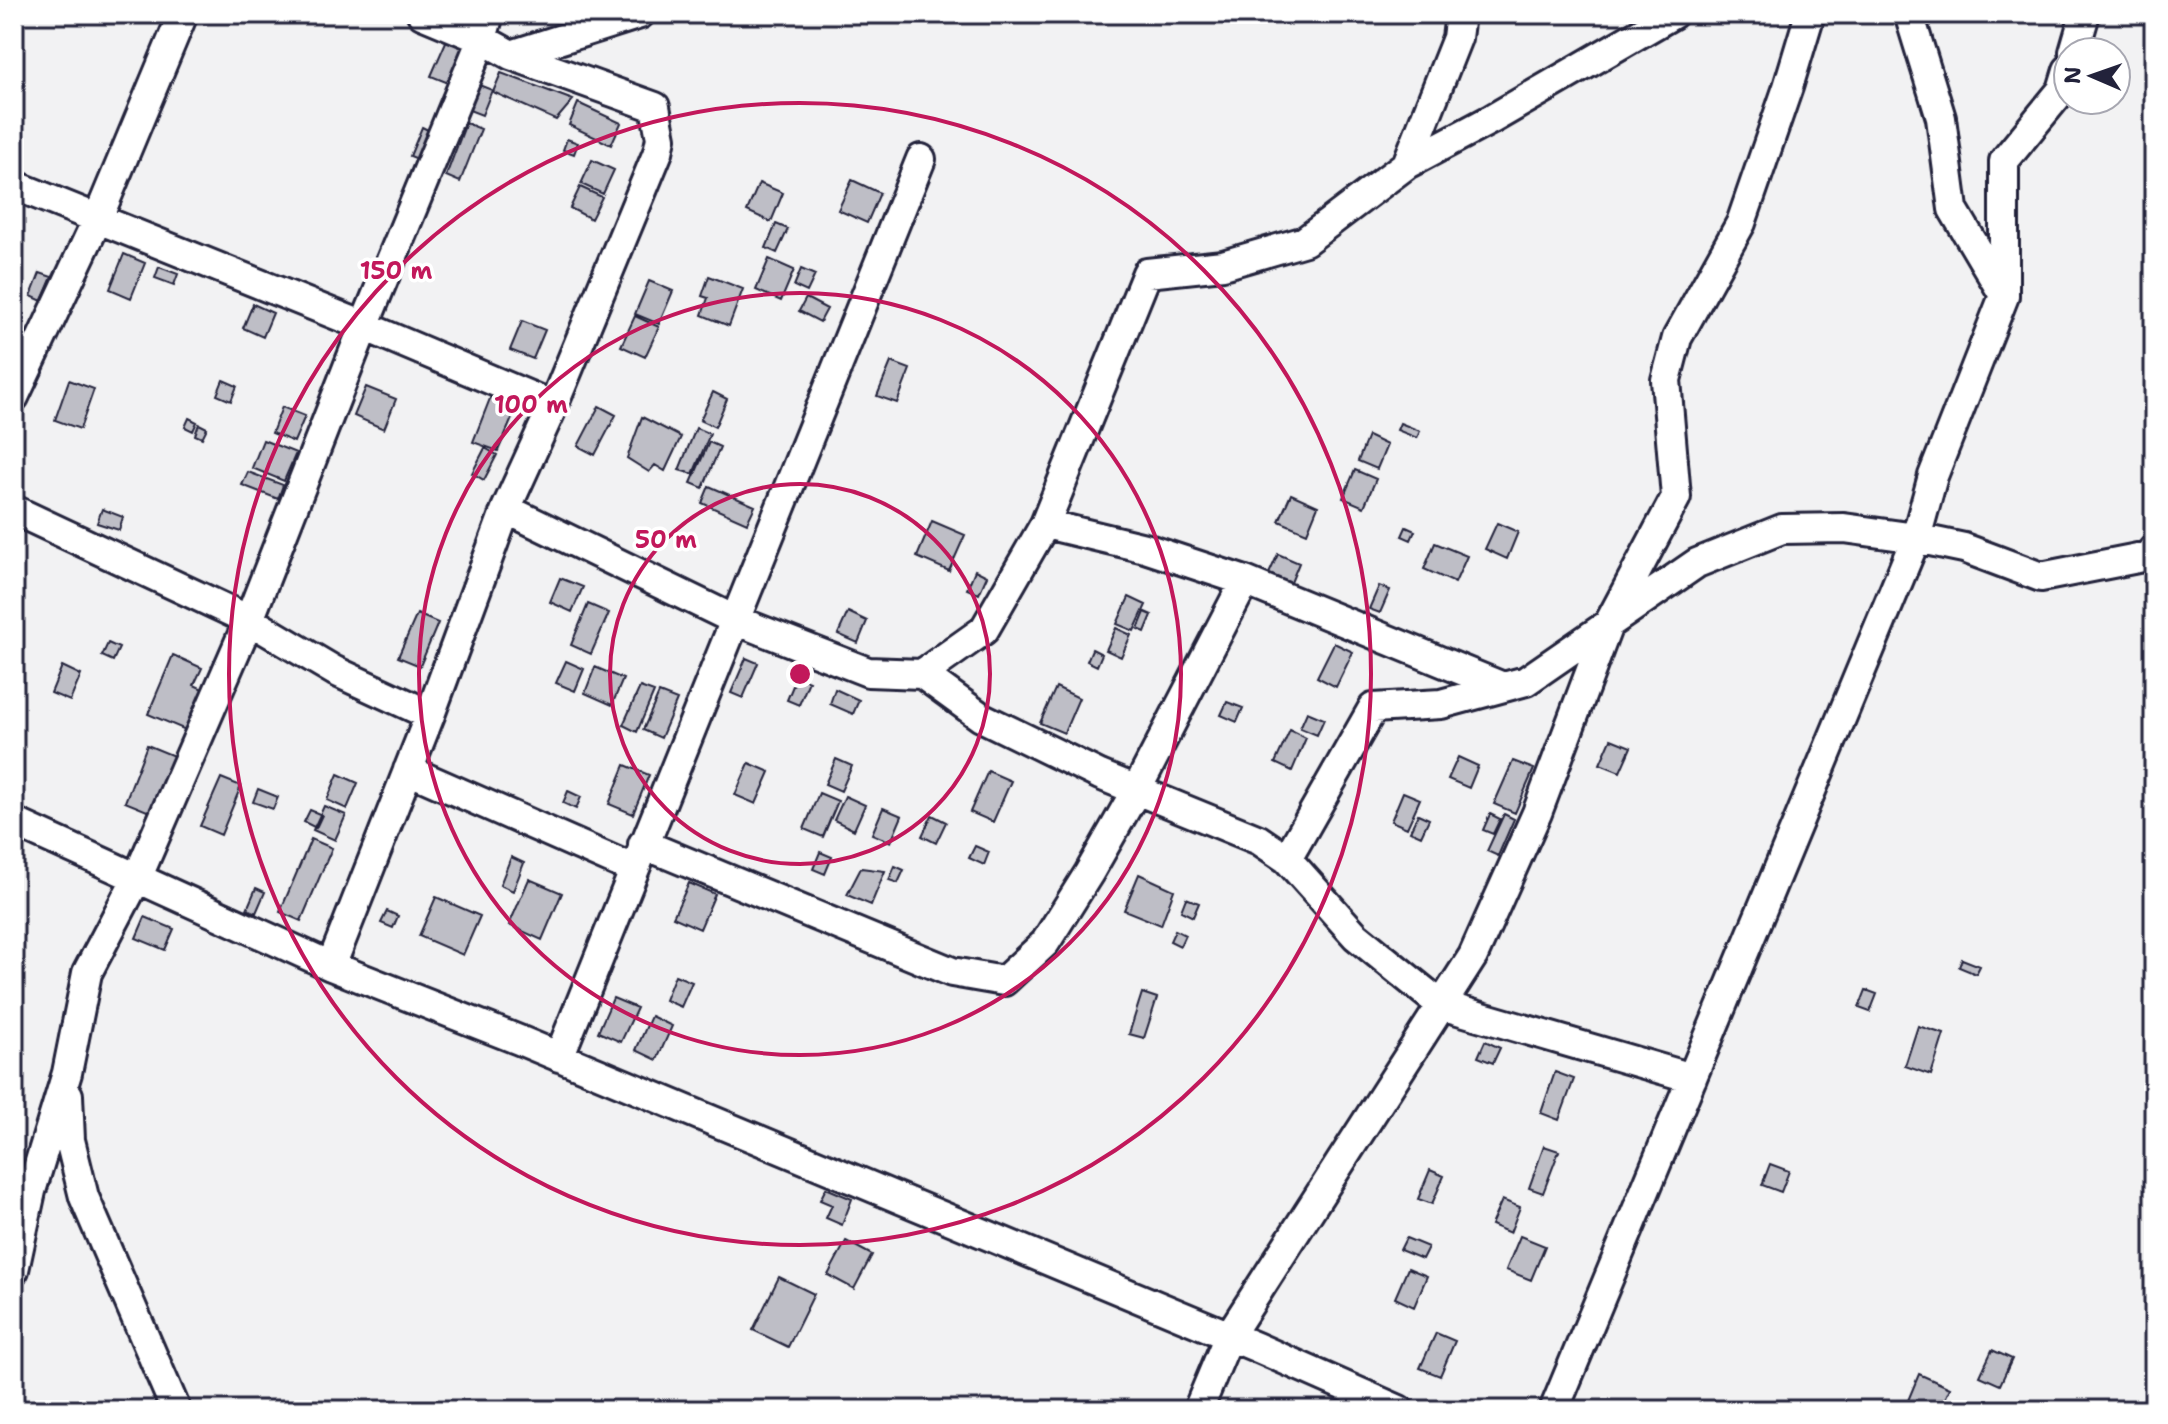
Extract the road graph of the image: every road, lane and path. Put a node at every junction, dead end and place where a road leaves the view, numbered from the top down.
1 (183, 14) edge
2 (422, 14) edge
3 (640, 14) edge
4 (1460, 14) edge
5 (1673, 14) edge
6 (1810, 14) edge
7 (1909, 14) edge
8 (2085, 14) edge
9 (486, 26) edge
10 (2079, 36) edge
11 (511, 55) junction
12 (2052, 102) edge
13 (921, 159) dead end
14 (1407, 164) junction
15 (14, 185) edge
16 (98, 218) junction
17 (2004, 296) junction
18 (364, 326) junction
19 (14, 397) edge
20 (553, 406) junction
21 (506, 509) junction
22 (14, 510) edge
23 (1045, 524) junction
24 (1916, 538) junction
25 (2152, 555) edge
26 (1245, 581) junction
27 (249, 620) junction
28 (735, 620) junction
29 (1608, 625) junction
30 (922, 674) junction
31 (1503, 687) junction
32 (430, 715) junction
33 (408, 770) junction
34 (1137, 789) junction
35 (14, 822) edge
36 (638, 857) junction
37 (1287, 859) junction
38 (138, 876) junction
39 (331, 966) junction
40 (1441, 1005) junction
41 (559, 1057) junction
42 (67, 1073) junction
43 (1692, 1078) junction
44 (14, 1270) edge
45 (1229, 1336) junction
46 (176, 1410) edge
47 (1198, 1410) edge
48 (1399, 1410) edge
49 (1554, 1410) edge

1 - 16 street
2 - 9 street
3 - 11 street
4 - 14 street
5 - 14 street
6 - 29 street
7 - 17 street
8 - 10 street
9 - 11 street
9 - 18 street
11 - 20 street
12 - 17 street
13 - 28 street
14 - 23 street
15 - 16 street
16 - 18 street
16 - 19 street
17 - 24 street
18 - 20 street
18 - 27 street
20 - 21 street
21 - 28 street
21 - 32 street
22 - 27 street
23 - 26 street
23 - 30 street
24 - 25 street
24 - 29 street
24 - 43 street
26 - 31 street
26 - 34 street
27 - 32 street
27 - 38 street
28 - 30 street
28 - 36 street
29 - 31 street
29 - 40 street
30 - 34 street
31 - 37 street
32 - 33 street
33 - 36 street
33 - 39 street
34 - 36 street
34 - 37 street
35 - 38 street
36 - 41 street
37 - 40 street
38 - 39 street
38 - 42 street
39 - 41 street
40 - 43 street
40 - 45 street
41 - 45 street
42 - 44 street
42 - 46 street
43 - 49 street
45 - 47 street
45 - 48 street

